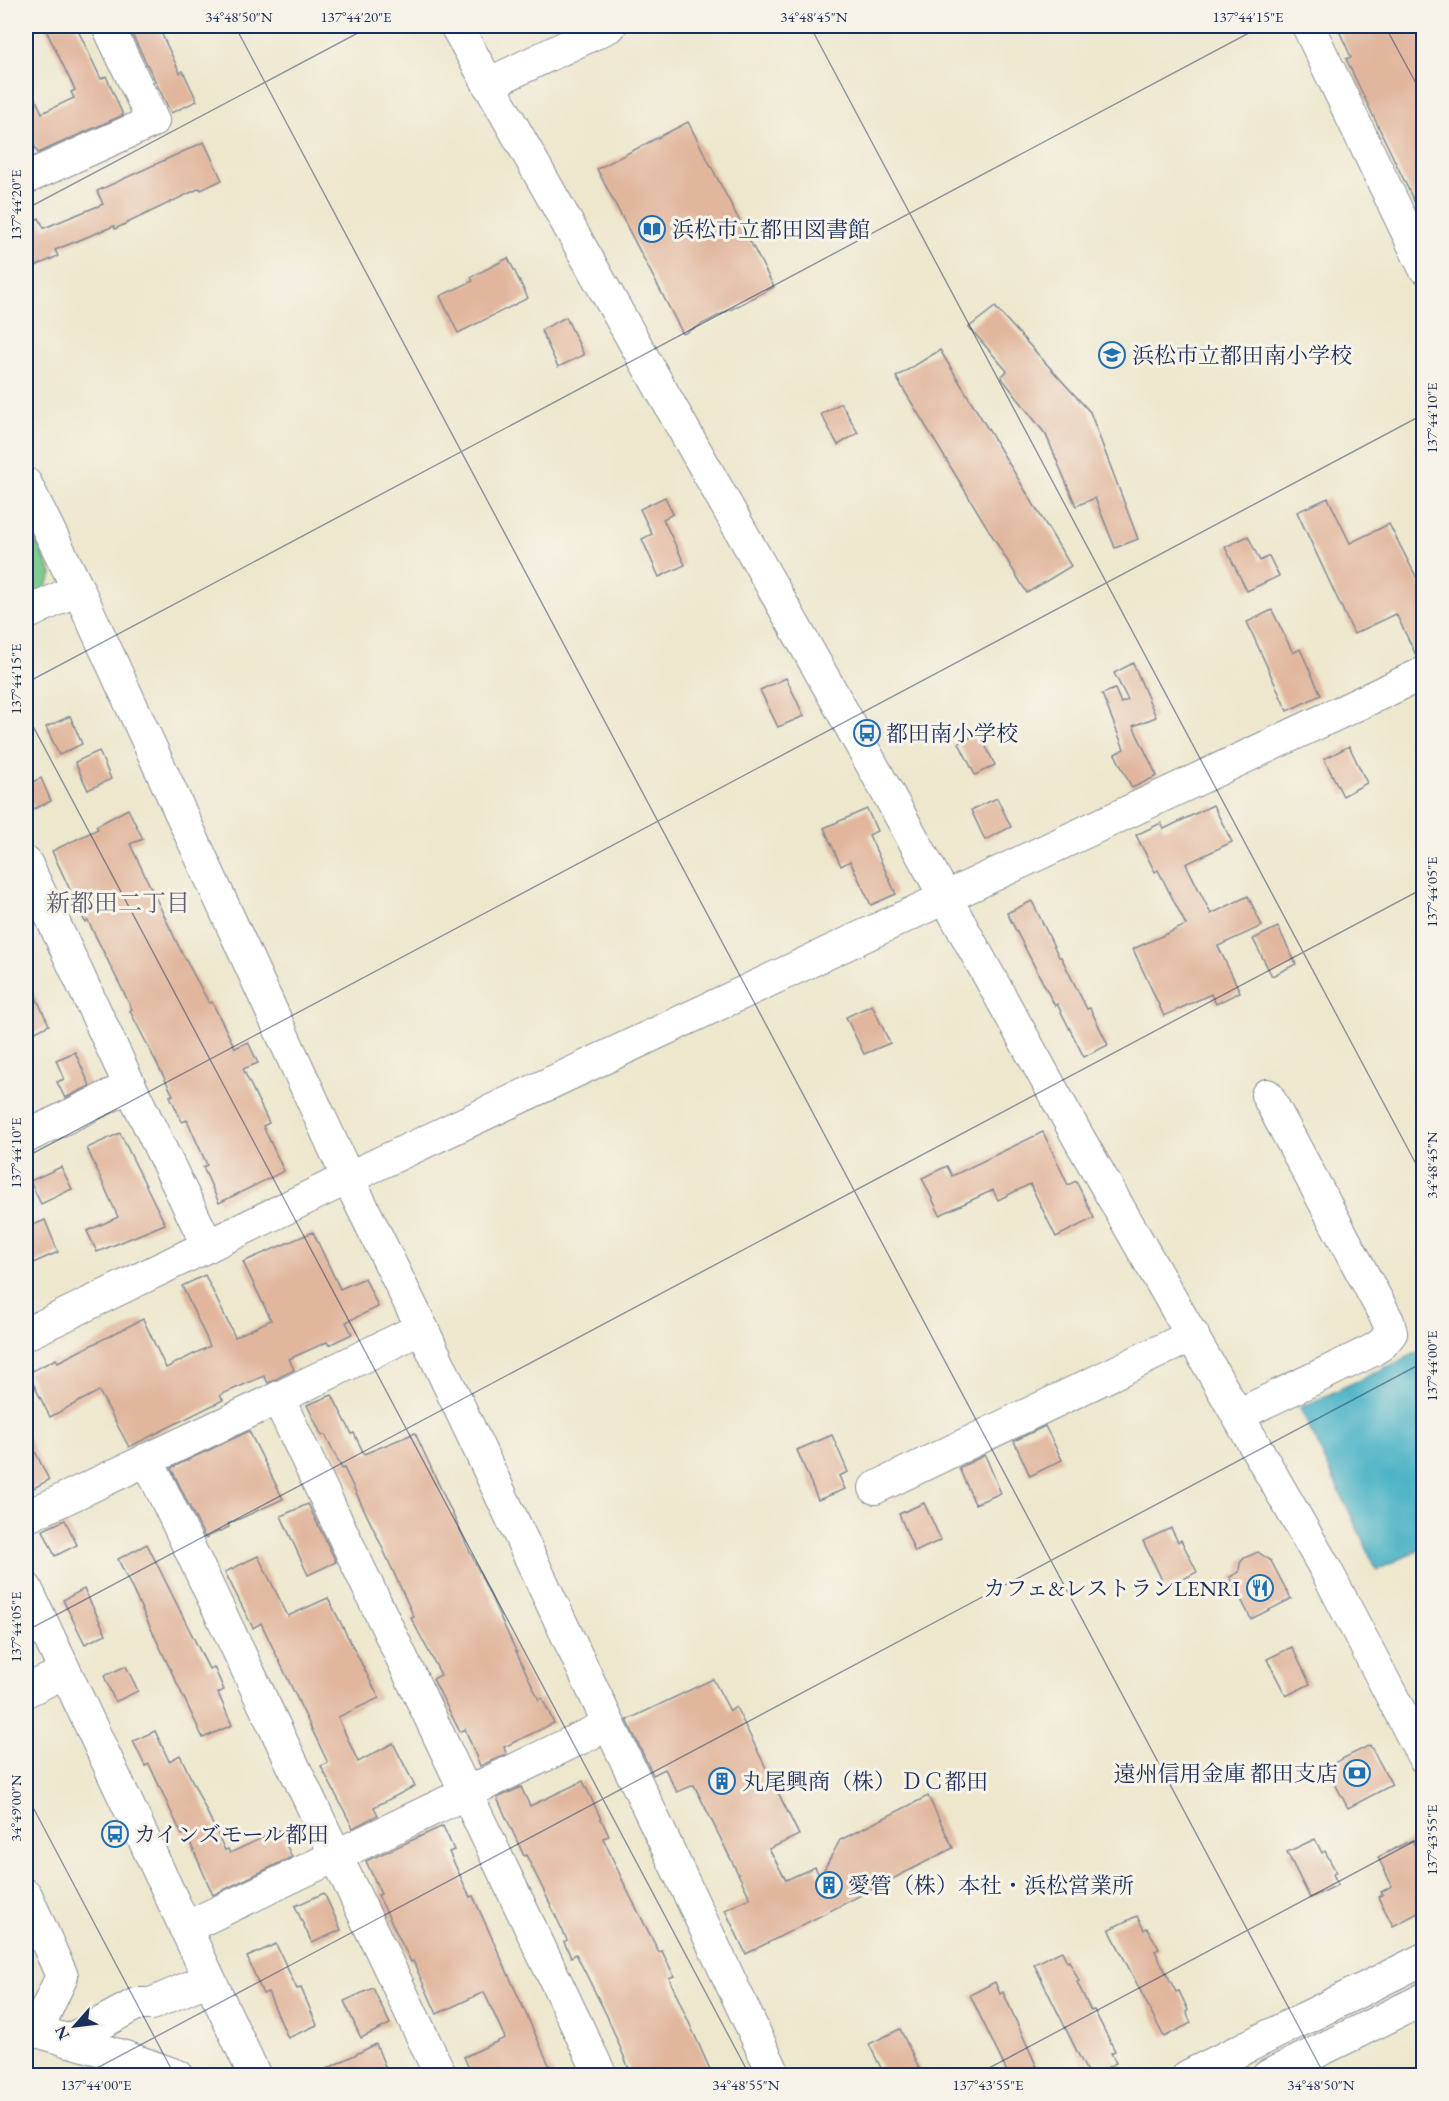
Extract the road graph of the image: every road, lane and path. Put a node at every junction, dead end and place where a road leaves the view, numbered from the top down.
1 (108, 26) edge
2 (456, 26) edge
3 (610, 26) edge
4 (1308, 26) edge
5 (488, 84) junction
6 (26, 176) edge
7 (1424, 267) edge
8 (26, 484) edge
9 (78, 589) junction
10 (26, 614) edge
11 (1424, 673) edge
12 (26, 862) edge
13 (947, 898) junction
14 (130, 1086) junction
15 (1267, 1095) dead end
16 (26, 1137) edge
17 (348, 1178) junction
18 (208, 1246) junction
19 (422, 1328) junction
20 (26, 1334) edge
21 (1193, 1335) junction
22 (278, 1398) junction
23 (1238, 1415) junction
24 (147, 1459) junction
25 (875, 1488) dead end
26 (26, 1517) edge
27 (26, 1588) edge
28 (65, 1672) junction
29 (26, 1691) edge
30 (608, 1725) junction
31 (1424, 1758) edge
32 (467, 1793) junction
33 (336, 1854) junction
34 (26, 1894) edge
35 (185, 1928) junction
36 (1424, 1959) edge
37 (209, 1979) junction
38 (1424, 1999) edge
39 (151, 2004) junction
40 (31, 2030) edge
41 (68, 2041) junction
42 (125, 2058) junction
43 (178, 2076) edge
44 (255, 2076) edge
45 (441, 2076) edge
46 (601, 2076) edge
47 (775, 2076) edge
48 (1188, 2076) edge
49 (1268, 2076) edge

1 - 6 street
2 - 5 street
3 - 5 street
4 - 7 street
5 - 13 street
8 - 9 street
9 - 10 street
9 - 17 street
11 - 13 street
12 - 14 street
13 - 17 street
13 - 21 street
14 - 16 street
14 - 18 street
15 - 23 street
17 - 18 street
17 - 19 street
18 - 20 street
19 - 22 street
19 - 30 street
21 - 23 street
21 - 25 street
22 - 24 street
22 - 32 street
23 - 31 street
24 - 26 street
24 - 33 street
27 - 28 street
28 - 29 street
28 - 35 street
30 - 32 street
30 - 47 street
32 - 33 street
32 - 46 street
33 - 35 street
33 - 45 street
34 - 40 street
35 - 37 street
36 - 48 street
37 - 39 street
37 - 44 street
38 - 49 street
39 - 41 street
39 - 42 street
40 - 41 street
41 - 42 street
42 - 43 street

